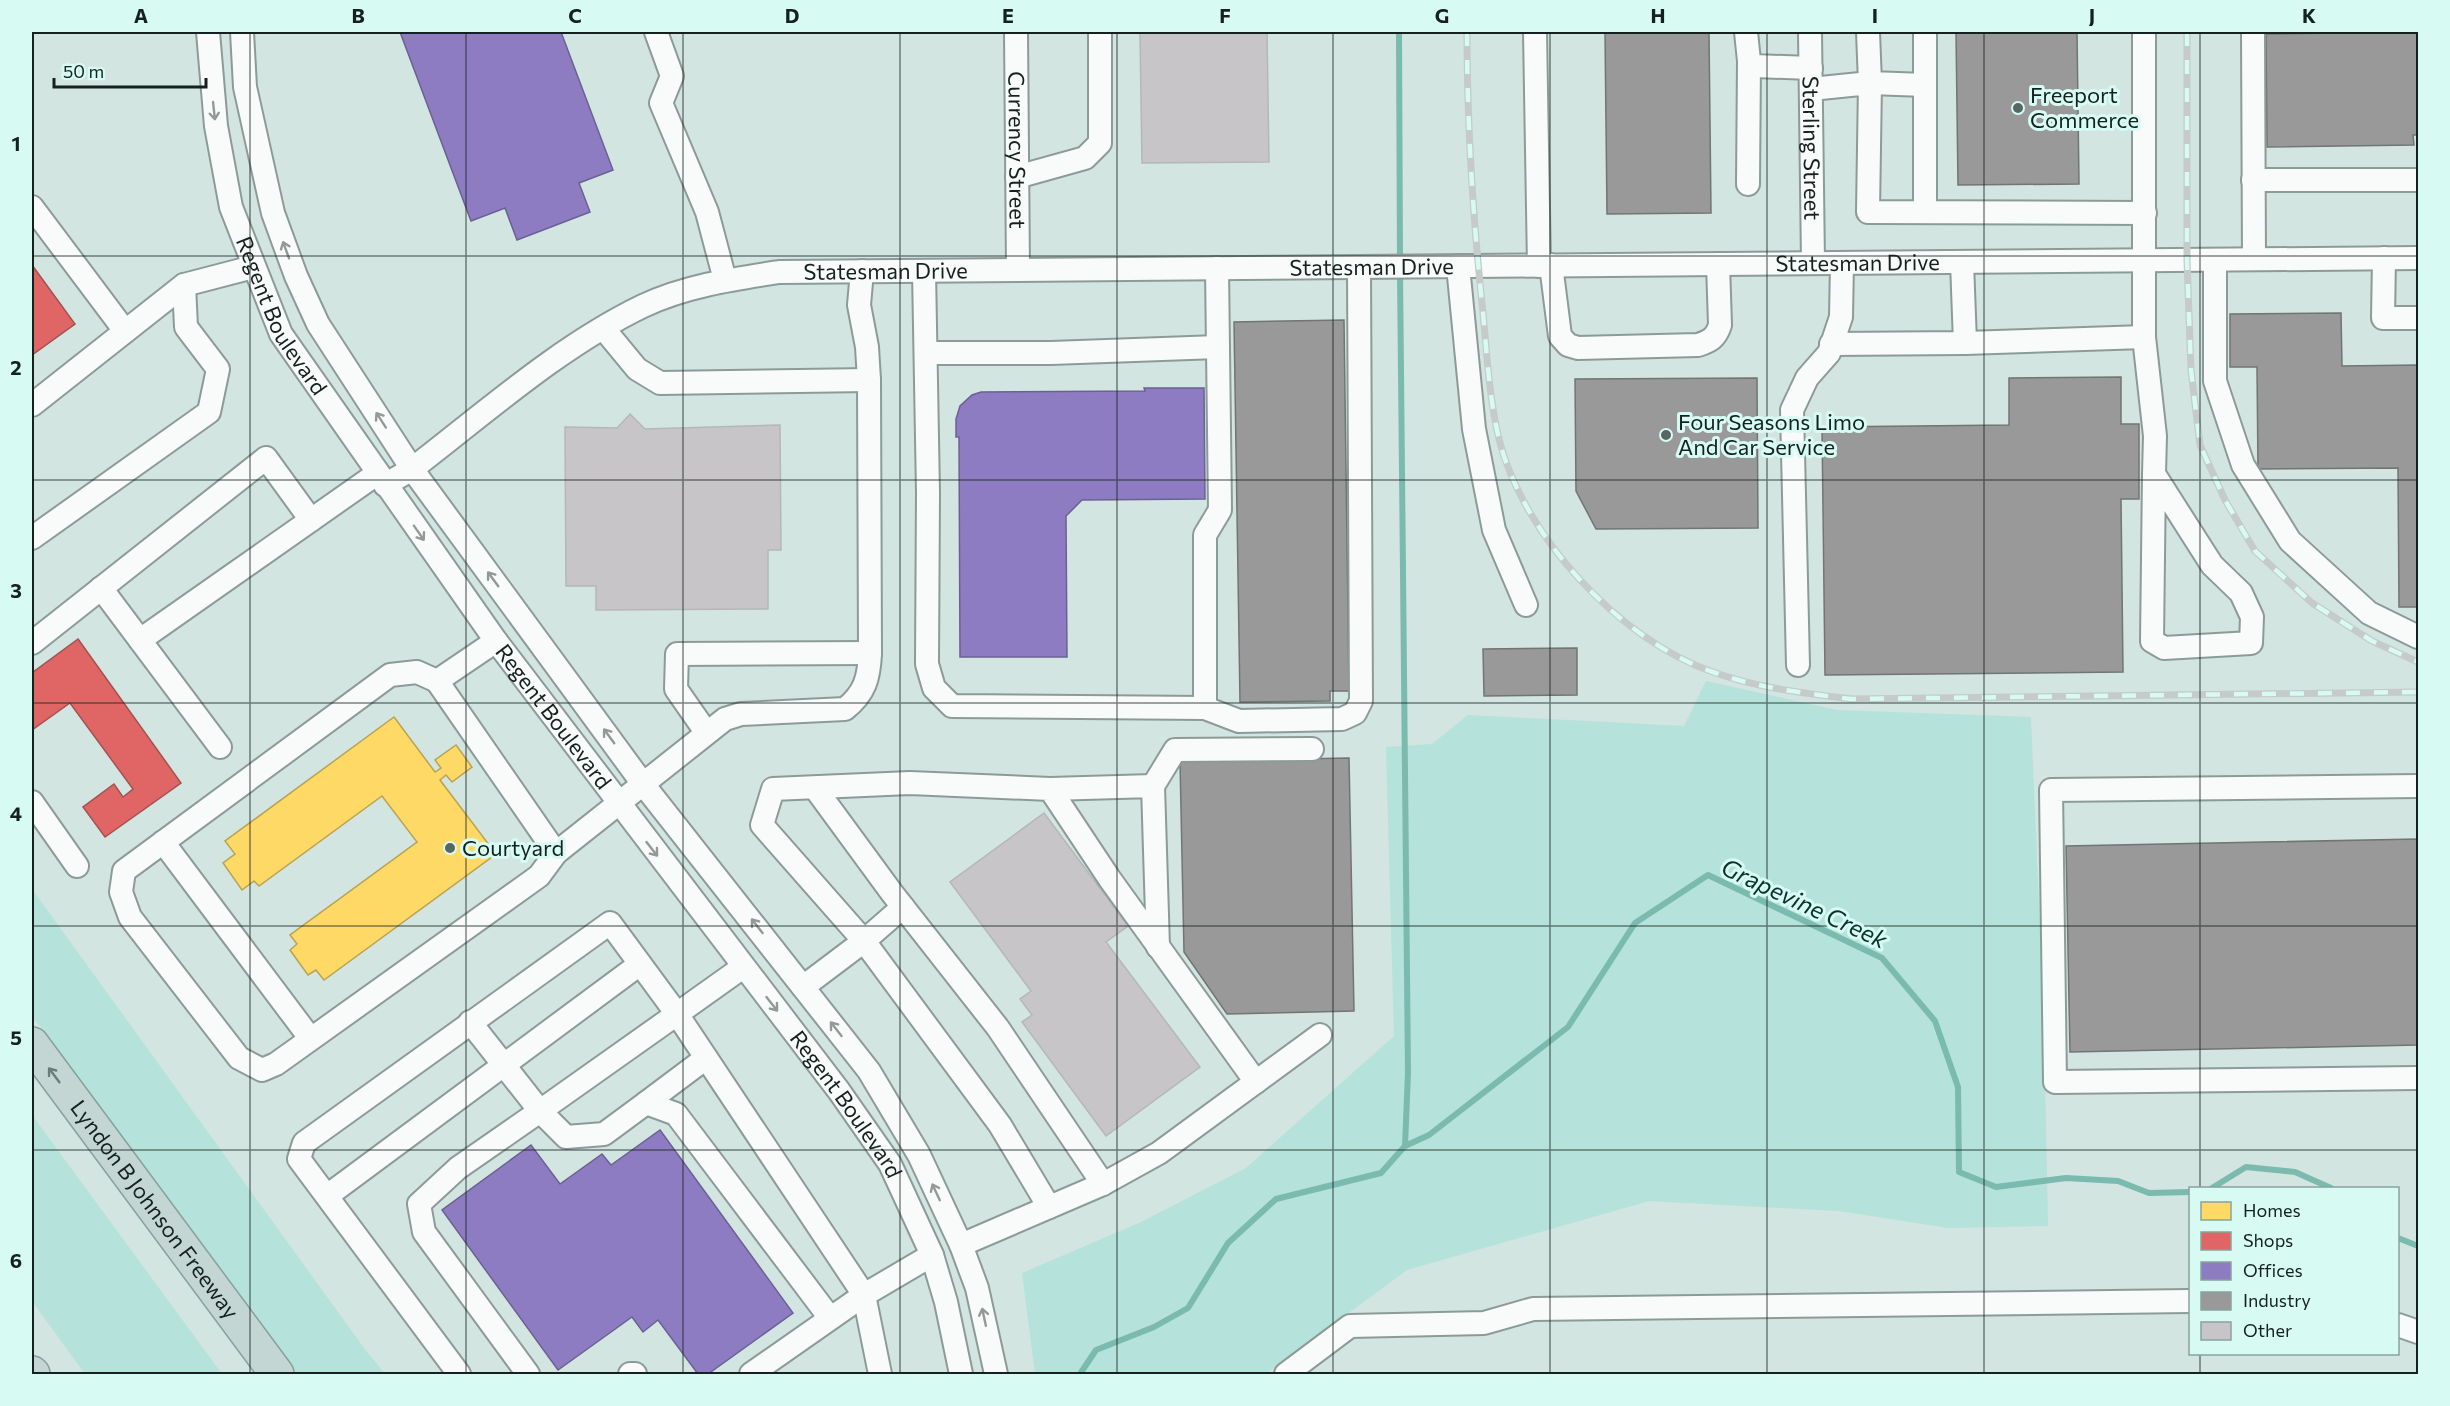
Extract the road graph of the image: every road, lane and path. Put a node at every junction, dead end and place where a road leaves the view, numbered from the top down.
1 (208, 32) edge
2 (242, 32) edge
3 (656, 32) edge
4 (1016, 32) edge
5 (1100, 32) edge
6 (1535, 32) edge
7 (1746, 32) edge
8 (1810, 32) edge
9 (1868, 32) edge
10 (1925, 32) edge
11 (2144, 32) edge
12 (2253, 32) edge
13 (1749, 61) junction
14 (1811, 78) junction
15 (1870, 84) junction
16 (1925, 85) junction
17 (1017, 177) junction
18 (2253, 180) junction
19 (2418, 180) edge
20 (1748, 184) dead end
21 (32, 207) edge
22 (1925, 212) junction
23 (2145, 213) junction
24 (2384, 258) junction
25 (2418, 258) edge
26 (2145, 260) junction
27 (2215, 260) junction
28 (2254, 260) junction
29 (1962, 262) junction
30 (1814, 263) junction
31 (1842, 263) junction
32 (1718, 264) junction
33 (1545, 265) junction
34 (1452, 266) junction
35 (253, 267) junction
36 (1359, 267) junction
37 (1216, 268) junction
38 (924, 270) junction
39 (1018, 270) junction
40 (862, 271) junction
41 (725, 280) junction
42 (184, 285) junction
43 (2418, 318) edge
44 (604, 329) junction
45 (125, 331) junction
46 (2144, 337) junction
47 (1965, 343) junction
48 (1831, 344) junction
49 (1218, 347) junction
50 (927, 353) junction
51 (869, 380) junction
52 (32, 405) edge
53 (412, 468) junction
54 (2154, 474) junction
55 (382, 479) junction
56 (311, 520) junction
57 (32, 538) edge
58 (101, 588) junction
59 (1526, 605) dead end
60 (2418, 637) edge
61 (140, 640) junction
62 (496, 641) junction
63 (32, 643) edge
64 (870, 653) junction
65 (1798, 665) dead end
66 (437, 681) junction
67 (1205, 708) junction
68 (706, 732) junction
69 (220, 747) dead end
70 (1312, 749) dead end
71 (643, 784) junction
72 (1153, 786) junction
73 (2418, 786) edge
74 (815, 788) junction
75 (1050, 789) junction
76 (32, 802) edge
77 (617, 803) junction
78 (163, 842) junction
79 (556, 853) junction
80 (77, 866) dead end
81 (903, 908) junction
82 (864, 941) junction
83 (1158, 947) junction
84 (640, 964) junction
85 (743, 966) junction
86 (803, 987) junction
87 (677, 1014) junction
88 (470, 1022) junction
89 (1320, 1035) dead end
90 (310, 1038) junction
91 (32, 1044) edge
92 (706, 1058) junction
93 (505, 1066) junction
94 (2418, 1078) edge
95 (1256, 1082) junction
96 (646, 1103) junction
97 (540, 1111) junction
98 (1103, 1184) junction
99 (327, 1196) junction
100 (1049, 1207) junction
101 (961, 1245) junction
102 (932, 1255) junction
103 (864, 1295) junction
104 (2189, 1301) edge
105 (830, 1318) junction
106 (2399, 1326) edge
107 (2418, 1332) edge
108 (961, 1373) edge
109 (277, 1374) edge
110 (459, 1374) edge
111 (528, 1374) edge
112 (630, 1374) edge
113 (635, 1374) edge
114 (751, 1374) edge
115 (880, 1374) edge
116 (996, 1374) edge
117 (1286, 1374) edge

1 -> 35 street, Regent Boulevard
53 -> 2 street, Regent Boulevard
3 - 41 street
4 - 17 street, Currency Street
5 - 17 street
6 - 33 street
7 - 13 street
8 - 14 street, Sterling Street
9 - 15 street
10 - 16 street
11 - 23 street
12 - 18 street
13 - 14 street
13 - 20 street
14 - 15 street
14 - 30 street, Sterling Street
15 - 16 street
15 - 22 street
16 - 22 street
17 - 39 street, Currency Street
18 - 19 street
18 - 28 street
21 - 45 street
22 - 23 street
23 - 26 street
24 - 25 street, Statesman Drive
24 - 28 street, Statesman Drive
24 - 43 street
26 - 27 street, Statesman Drive
26 - 29 street, Statesman Drive
26 - 46 street
27 - 28 street, Statesman Drive
27 - 60 street
29 - 31 street, Statesman Drive
29 - 47 street
30 - 31 street, Statesman Drive
30 - 32 street, Statesman Drive
31 - 48 street
32 - 33 street, Statesman Drive
32 - 33 street
33 - 34 street, Statesman Drive
34 - 36 street, Statesman Drive
34 - 59 street
35 - 42 street
35 - 55 street, Regent Boulevard
36 - 37 street, Statesman Drive
36 - 67 street
37 - 39 street, Statesman Drive
37 - 49 street
38 - 39 street, Statesman Drive
38 - 40 street, Statesman Drive
38 - 50 street
40 - 41 street, Statesman Drive
40 - 51 street
41 - 44 street, Statesman Drive
42 - 45 street
42 - 57 street
44 - 51 street
44 - 53 street, Statesman Drive
45 - 52 street
46 - 47 street
46 - 54 street
47 - 48 street
48 - 65 street
49 - 50 street
49 - 67 street
50 - 67 street
51 - 64 street
53 - 55 street, Statesman Drive
71 -> 53 street, Regent Boulevard
54 - 54 street
55 - 56 street, Statesman Drive
55 -> 62 street, Regent Boulevard
56 - 58 street
56 - 61 street, Statesman Drive
58 - 61 street
58 - 63 street
61 - 69 street
62 - 66 street
62 - 77 street, Regent Boulevard
64 - 68 street
64 - 68 street
66 - 78 street
66 - 79 street
68 - 71 street
70 - 72 street
71 - 77 street
86 -> 71 street, Regent Boulevard
72 - 75 street
72 - 83 street
73 - 94 street
74 - 75 street
74 - 81 street
74 - 82 street
75 - 83 street
76 - 80 street
77 - 79 street
77 -> 85 street, Regent Boulevard
78 - 90 street
78 - 90 street
79 - 90 street
81 - 82 street
81 - 98 street
82 - 86 street
82 - 100 street
83 - 95 street
84 - 87 street
84 - 88 street
84 - 93 street
85 - 87 street
85 -> 102 street, Regent Boulevard
101 -> 86 street, Regent Boulevard
87 - 92 street
87 - 97 street
88 - 93 street
88 - 99 street
89 - 95 street
109 -> 91 highway, Lyndon B Johnson Freeway
92 - 96 street
92 - 103 street
93 - 97 street
93 - 99 street
95 - 98 street
96 - 97 street
96 - 105 street
97 - 111 street
98 - 100 street
99 - 110 street
100 - 101 street
116 -> 101 street, Regent Boulevard
102 - 103 street
102 - 108 street, Regent Boulevard
103 - 105 street
103 - 115 street
104 - 117 street
105 - 114 street
106 - 107 street
112 - 113 street

